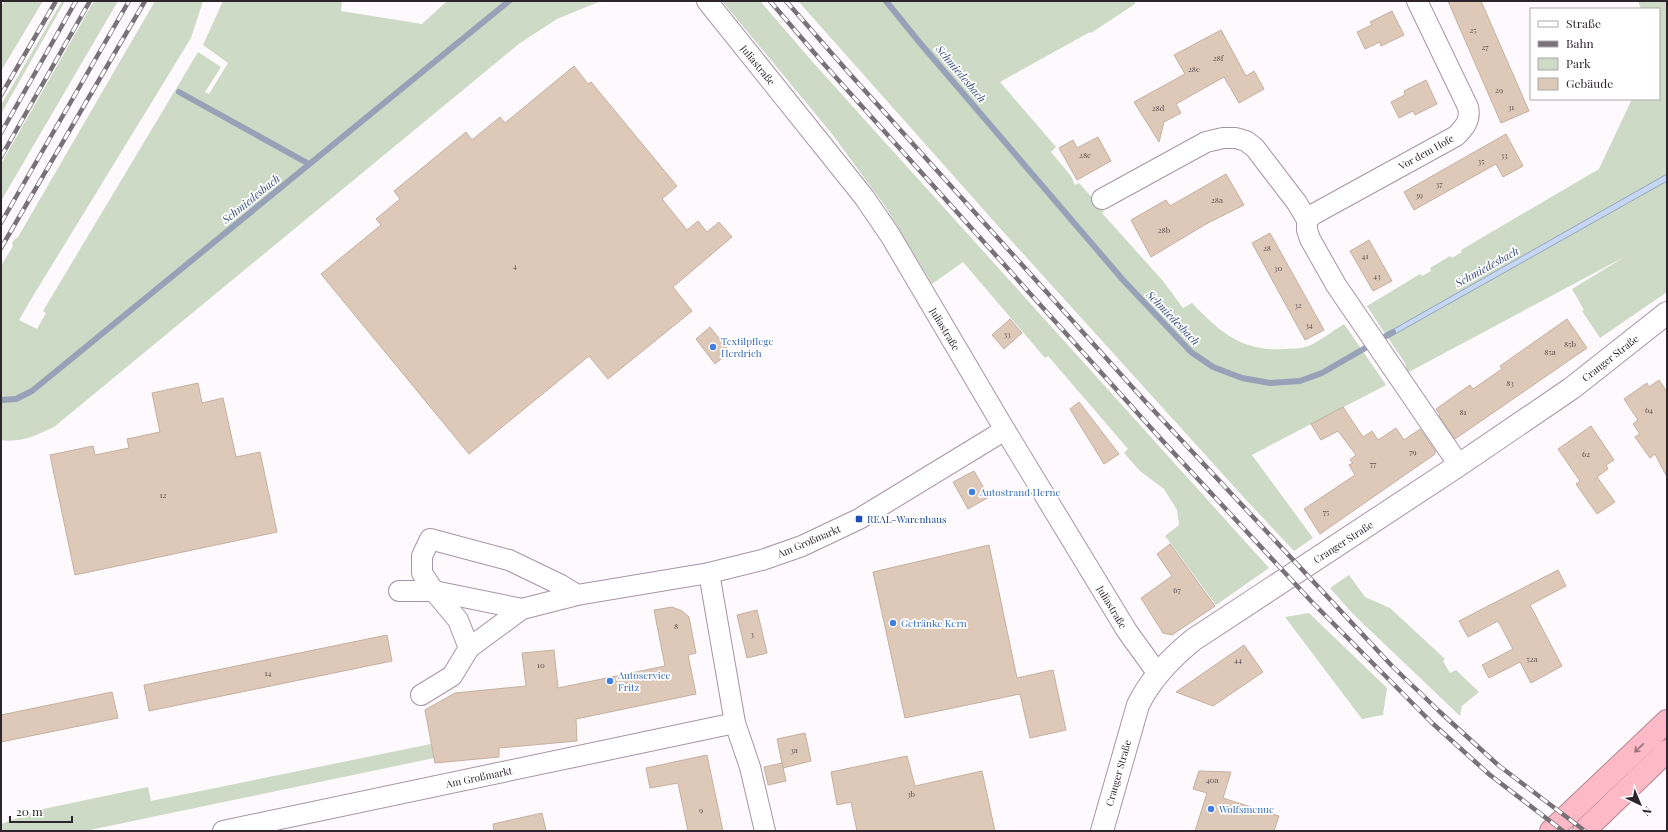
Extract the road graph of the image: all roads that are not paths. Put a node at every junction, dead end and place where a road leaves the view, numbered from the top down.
1 (708, 1) edge
2 (1417, 1) edge
3 (1102, 199) dead end
4 (1307, 220) junction
5 (1667, 313) edge
6 (1005, 430) junction
7 (1459, 465) junction
8 (709, 573) junction
9 (434, 590) junction
10 (398, 591) dead end
11 (577, 595) junction
12 (522, 609) junction
13 (469, 648) junction
14 (1158, 674) junction
15 (421, 695) dead end
16 (1667, 721) edge
17 (735, 723) junction
18 (1667, 751) edge
19 (222, 831) edge
20 (764, 831) edge
21 (1102, 831) edge
22 (1551, 831) edge
23 (1584, 831) edge

1 - 6 street, Juliastraße
2 - 4 street, Vor dem Hofe
3 - 4 street
4 - 7 street
5 - 7 street, Cranger Straße
6 - 8 street, Am Großmarkt
6 - 14 street, Juliastraße
7 - 14 street, Cranger Straße
8 - 11 street, Am Großmarkt
8 - 17 street
9 - 10 street, Am Großmarkt
9 - 11 street
9 - 12 street, Am Großmarkt
9 - 13 street
11 - 12 street, Am Großmarkt
12 - 13 street, Am Großmarkt
13 - 15 street, Am Großmarkt
14 - 21 street, Cranger Straße
16 -> 22 highway
17 - 19 street, Am Großmarkt
17 - 20 street
18 - 23 highway

